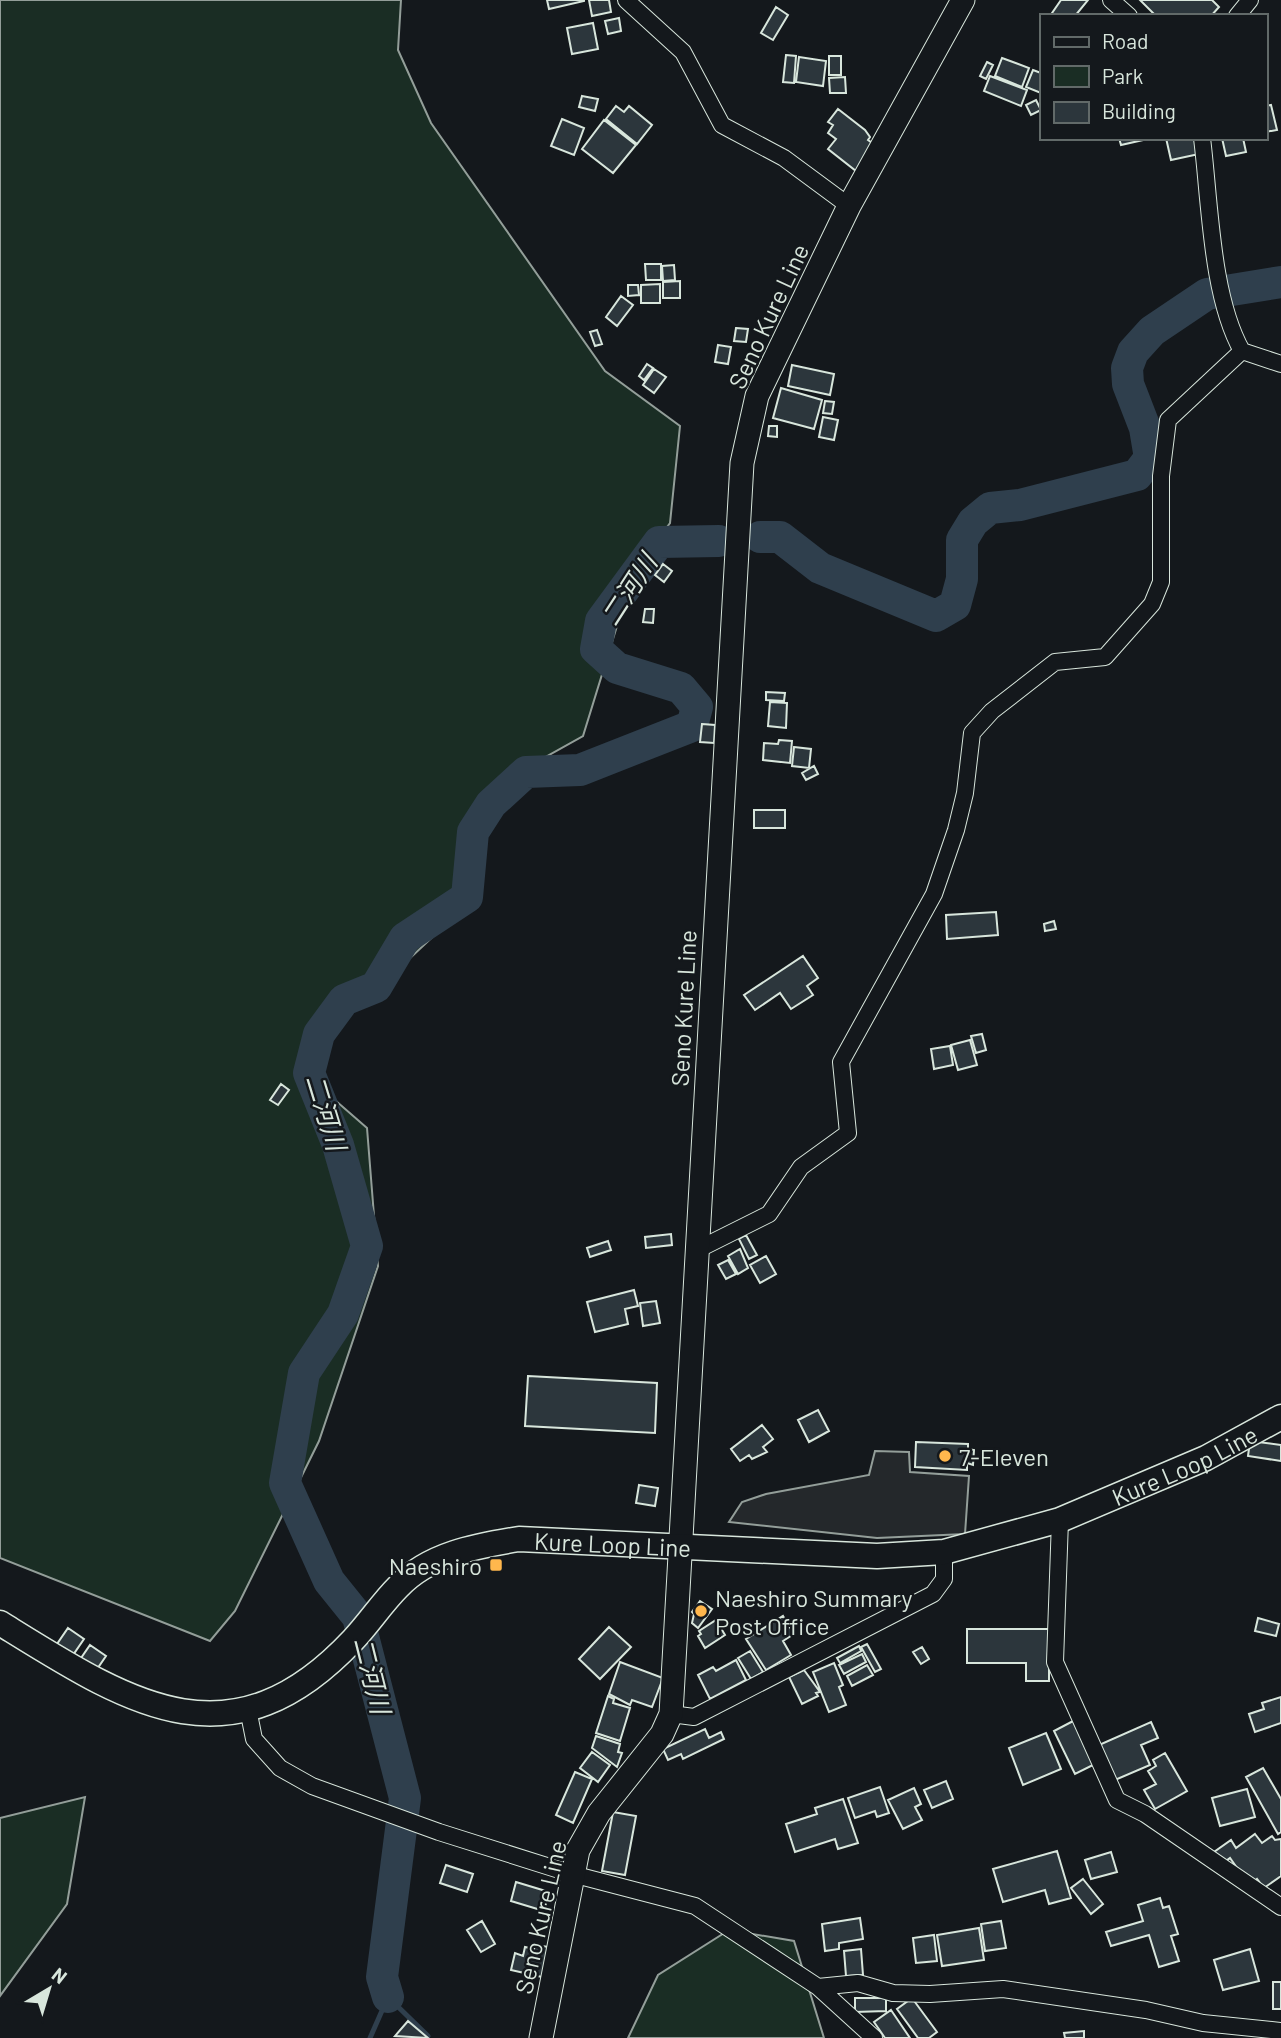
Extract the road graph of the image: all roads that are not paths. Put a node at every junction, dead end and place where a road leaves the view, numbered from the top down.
1 (626, 0) edge
2 (963, 0) edge
3 (1111, 0) edge
4 (1250, 0) edge
5 (1127, 14) edge
6 (1239, 14) edge
7 (1202, 140) edge
8 (849, 206) junction
9 (1242, 351) junction
10 (1281, 364) edge
11 (697, 1250) junction
12 (1281, 1417) edge
13 (1060, 1520) junction
14 (679, 1545) junction
15 (944, 1552) junction
16 (0, 1623) edge
17 (248, 1709) junction
18 (671, 1714) junction
19 (572, 1874) junction
20 (1281, 1908) edge
21 (818, 1987) junction
22 (1281, 2031) edge
23 (541, 2038) edge
24 (874, 2038) edge

1 - 8 street
2 - 8 main road, Seno Kure Line
3 - 5 street
4 - 6 street
7 - 9 street
8 - 11 main road, Seno Kure Line
9 - 10 street
9 - 11 street
11 - 14 main road, Seno Kure Line
12 - 13 main road, Kure Loop Line
13 - 15 main road, Kure Loop Line
13 - 20 street
14 - 15 main road, Kure Loop Line
14 - 17 main road, Kure Loop Line
14 - 18 main road, Seno Kure Line
15 - 18 street
16 - 17 main road, Kure Loop Line
17 - 19 street
18 - 19 main road, Seno Kure Line
19 - 21 street
19 - 23 main road, Seno Kure Line
21 - 22 street
21 - 24 street

